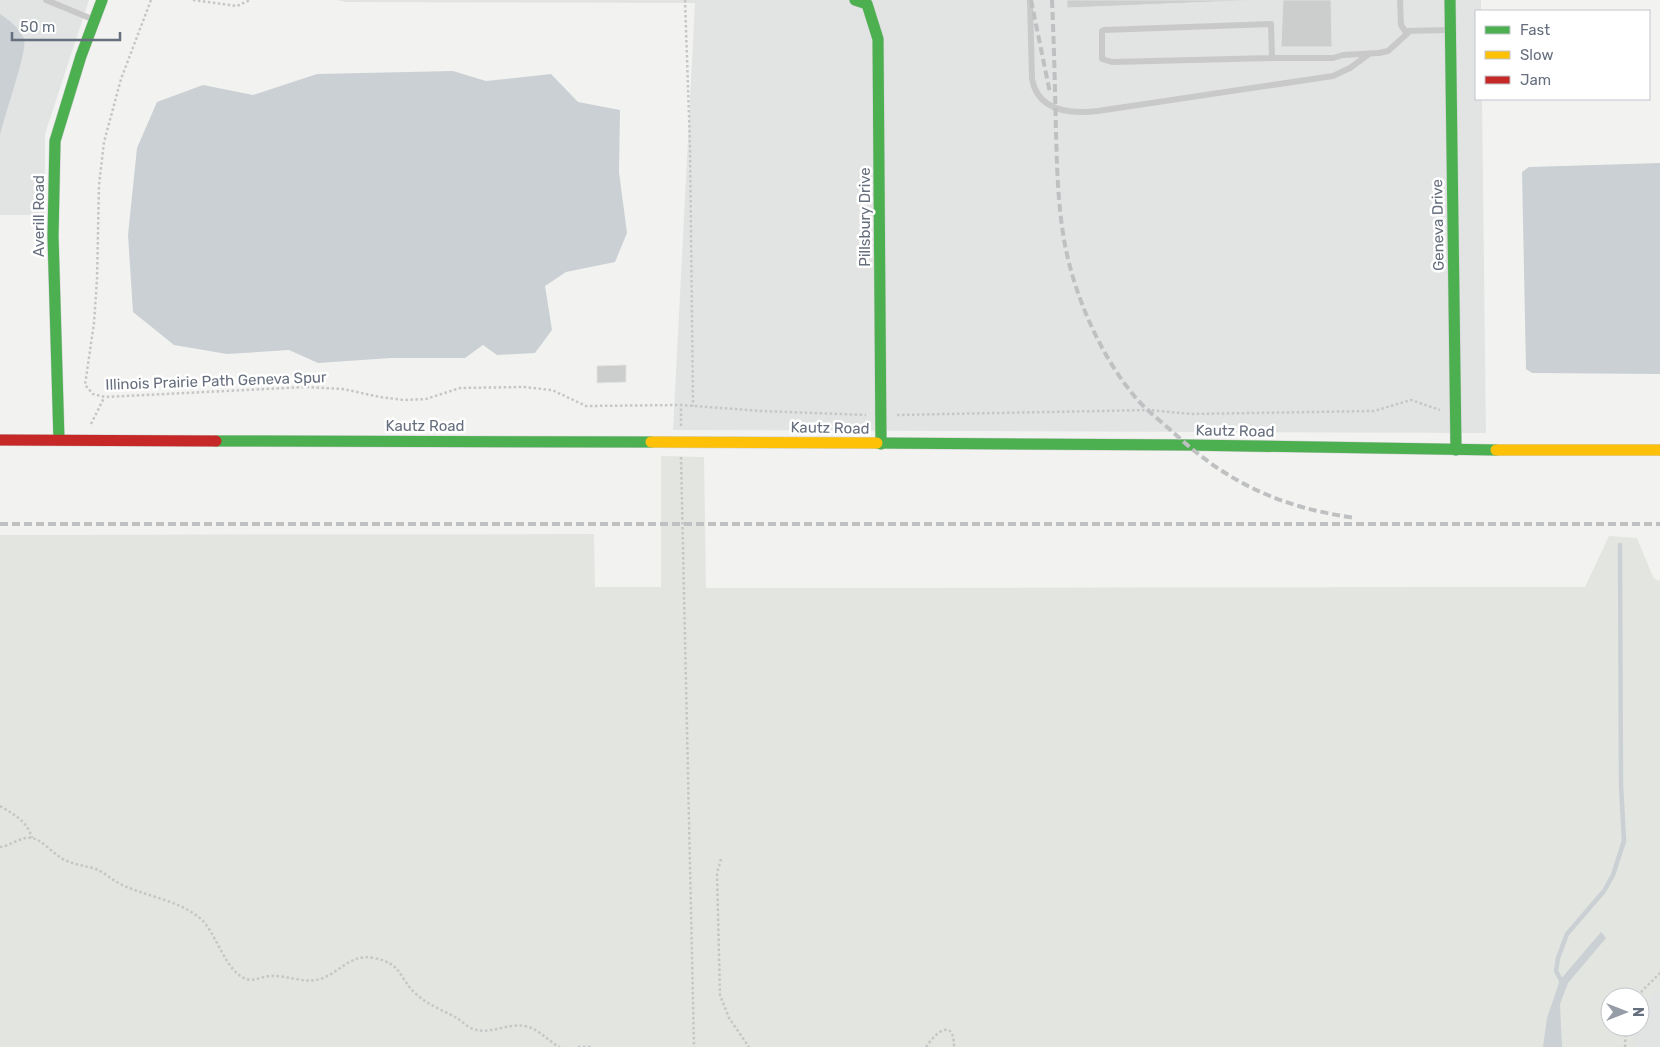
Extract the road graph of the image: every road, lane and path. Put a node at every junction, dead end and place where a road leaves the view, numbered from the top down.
1 (46, 0) edge
2 (102, 0) edge
3 (151, 0) edge
4 (193, 0) edge
5 (250, 0) edge
6 (685, 0) edge
7 (855, 0) edge
8 (1030, 0) edge
9 (1400, 0) edge
10 (1450, 0) edge
11 (94, 20) junction
12 (1450, 30) junction
13 (1409, 32) junction
14 (1370, 53) junction
15 (1272, 58) junction
16 (681, 405) junction
17 (693, 406) junction
18 (1456, 415) junction
19 (881, 416) junction
20 (0, 440) edge
21 (58, 440) junction
22 (681, 442) junction
23 (881, 444) junction
24 (1456, 450) junction
25 (1660, 450) edge
26 (0, 806) edge
27 (32, 838) junction
28 (0, 847) edge
29 (721, 859) dead end
30 (1660, 973) edge
31 (1646, 987) edge
32 (560, 1047) edge
33 (578, 1047) edge
34 (592, 1047) edge
35 (694, 1047) edge
36 (749, 1047) edge
37 (926, 1047) edge
38 (954, 1047) edge

1 - 11 lane
2 - 11 street, Averill Road
3 - 16 path, Illinois Prairie Path Geneva Spur
4 - 5 path
6 - 17 path
7 - 19 street, Pillsbury Drive
8 - 14 lane
9 - 13 lane
10 - 12 street, Geneva Drive
11 - 21 street, Averill Road
12 - 13 lane
12 - 18 street, Geneva Drive
13 - 14 lane
14 - 15 lane
15 - 15 lane
16 - 17 path
16 - 22 path
17 - 19 path
18 - 19 path
18 - 24 street, Geneva Drive
19 - 23 street, Pillsbury Drive
20 - 21 street, Kautz Road
21 - 22 street, Kautz Road
22 - 23 street, Kautz Road
22 - 35 path
23 - 24 street, Kautz Road
24 - 25 street, Kautz Road
26 - 27 path
27 - 28 path
27 - 32 path
29 - 36 path
30 - 31 path
33 - 34 path
37 - 38 path

